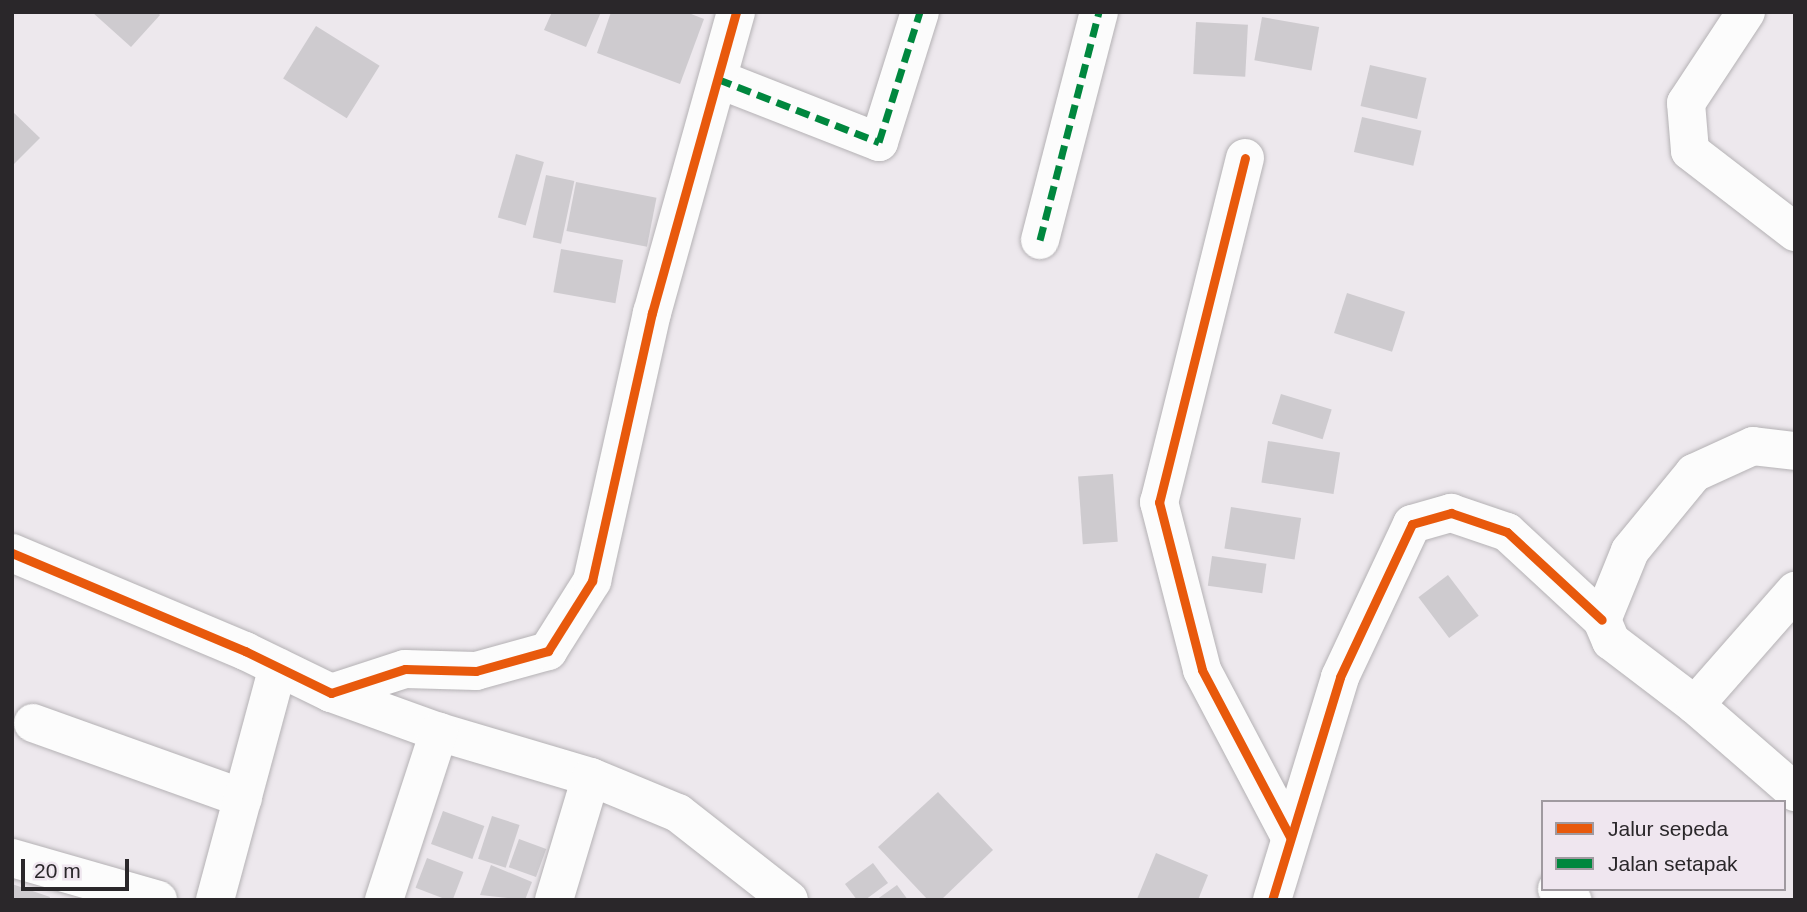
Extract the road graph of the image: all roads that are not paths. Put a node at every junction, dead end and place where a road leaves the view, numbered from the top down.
1 (737, 12) edge
2 (919, 12) edge
3 (1100, 12) edge
4 (1746, 12) edge
5 (718, 79) junction
6 (1245, 158) dead end
7 (1795, 232) edge
8 (1040, 240) dead end
9 (1795, 452) edge
10 (12, 553) edge
11 (1795, 591) edge
12 (1602, 620) junction
13 (278, 667) junction
14 (331, 693) junction
15 (1695, 705) junction
16 (33, 723) dead end
17 (439, 732) junction
18 (592, 777) junction
19 (1795, 792) edge
20 (243, 797) junction
21 (1290, 837) junction
22 (12, 858) edge
23 (64, 887) edge
24 (158, 900) edge
25 (215, 900) edge
26 (384, 900) edge
27 (554, 900) edge
28 (789, 900) edge
29 (1272, 900) edge

1 - 5 street
2 - 5 street
3 - 8 street
4 - 7 street
5 - 14 street
6 - 21 street
9 - 12 street
10 - 13 street
11 - 15 street
12 - 15 street
12 - 21 street
13 - 14 street
13 - 20 street
14 - 17 street
15 - 19 street
16 - 20 street
17 - 18 street
17 - 26 street
18 - 27 street
18 - 28 street
20 - 25 street
21 - 29 street
22 - 23 street
23 - 24 street

